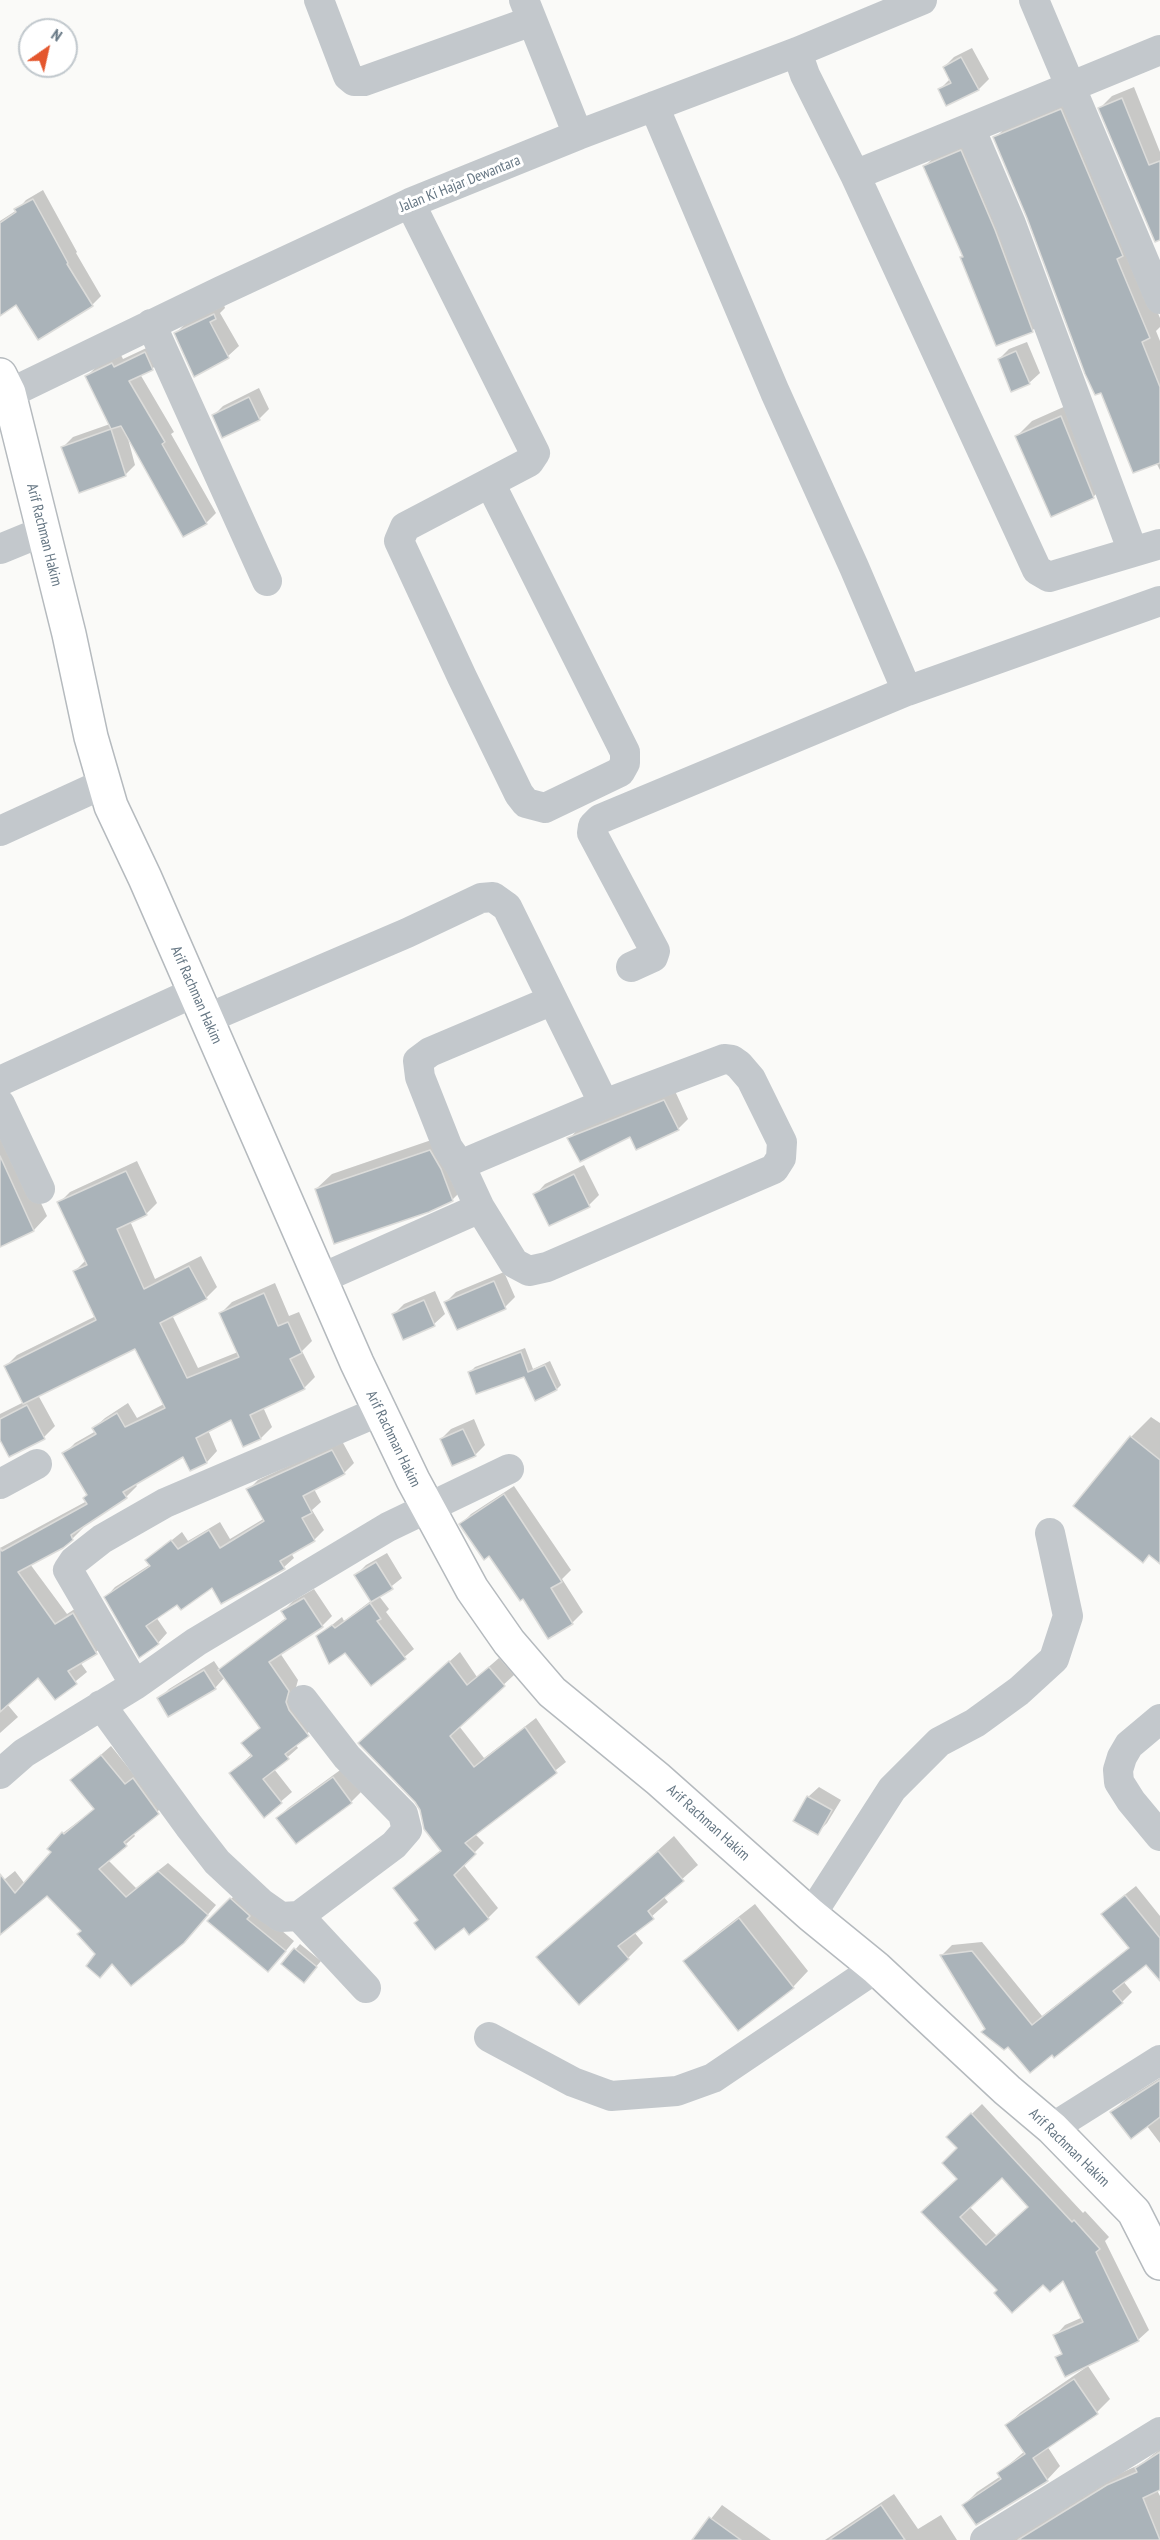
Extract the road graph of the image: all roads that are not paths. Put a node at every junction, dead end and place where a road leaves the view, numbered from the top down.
1 (319, 0) edge
2 (922, 0) edge
3 (1034, 0) edge
4 (528, 10) edge
5 (1160, 50) edge
6 (797, 52) junction
7 (1070, 85) junction
8 (654, 106) junction
9 (970, 128) junction
10 (578, 135) junction
11 (855, 176) junction
12 (410, 203) junction
13 (1160, 300) edge
14 (152, 324) junction
15 (3, 388) edge
16 (490, 483) junction
17 (44, 531) junction
18 (1146, 548) edge
19 (0, 549) edge
20 (267, 581) dead end
21 (1160, 601) edge
22 (907, 692) junction
23 (105, 783) junction
24 (0, 831) edge
25 (631, 967) dead end
26 (553, 1000) junction
27 (201, 1006) junction
28 (0, 1081) edge
29 (0, 1104) edge
30 (604, 1104) junction
31 (460, 1165) junction
32 (40, 1189) dead end
33 (480, 1208) junction
34 (320, 1279) junction
35 (380, 1411) junction
36 (37, 1464) dead end
37 (509, 1469) dead end
38 (0, 1484) edge
39 (427, 1507) junction
40 (1050, 1533) dead end
41 (135, 1686) junction
42 (303, 1700) dead end
43 (101, 1705) junction
44 (1160, 1719) edge
45 (0, 1774) edge
46 (1160, 1836) edge
47 (812, 1915) junction
48 (299, 1916) junction
49 (876, 1968) junction
50 (366, 1988) dead end
51 (489, 2037) dead end
52 (1160, 2060) edge
53 (1052, 2128) junction
54 (1160, 2263) edge
55 (1160, 2432) edge
56 (985, 2540) edge

1 - 4 street
2 - 6 street, Jalan Ki Hajar Dewantara
3 - 7 street
4 - 10 street
5 - 7 street
6 - 8 street, Jalan Ki Hajar Dewantara
6 - 11 street
7 - 9 street
7 - 13 street
8 - 10 street, Jalan Ki Hajar Dewantara
8 - 22 street
9 - 11 street
9 - 18 street
10 - 12 street, Jalan Ki Hajar Dewantara
11 - 18 street
12 - 14 street, Jalan Ki Hajar Dewantara
12 - 16 street
14 - 15 street, Jalan Ki Hajar Dewantara
14 - 20 street
15 - 17 main road, Arif Rachman Hakim
16 - 16 street
17 - 19 street
17 - 23 main road, Arif Rachman Hakim
21 - 22 street
22 - 25 street
23 - 24 street
23 - 27 main road, Arif Rachman Hakim
26 - 27 street
26 - 30 street
26 - 31 street
27 - 28 street
27 - 34 main road, Arif Rachman Hakim
29 - 32 street
30 - 31 street
30 - 33 street
31 - 33 street
33 - 34 street
34 - 35 main road, Arif Rachman Hakim
35 - 39 main road, Arif Rachman Hakim
35 - 41 street
36 - 38 street
37 - 39 street
39 - 41 street
39 - 47 main road, Arif Rachman Hakim
40 - 47 street
41 - 43 street
42 - 48 street
43 - 45 street
43 - 48 street
44 - 46 street
47 - 49 main road, Arif Rachman Hakim
48 - 50 street
49 - 51 street
49 - 53 main road, Arif Rachman Hakim
52 - 53 street
53 - 54 main road, Arif Rachman Hakim
55 - 56 street

